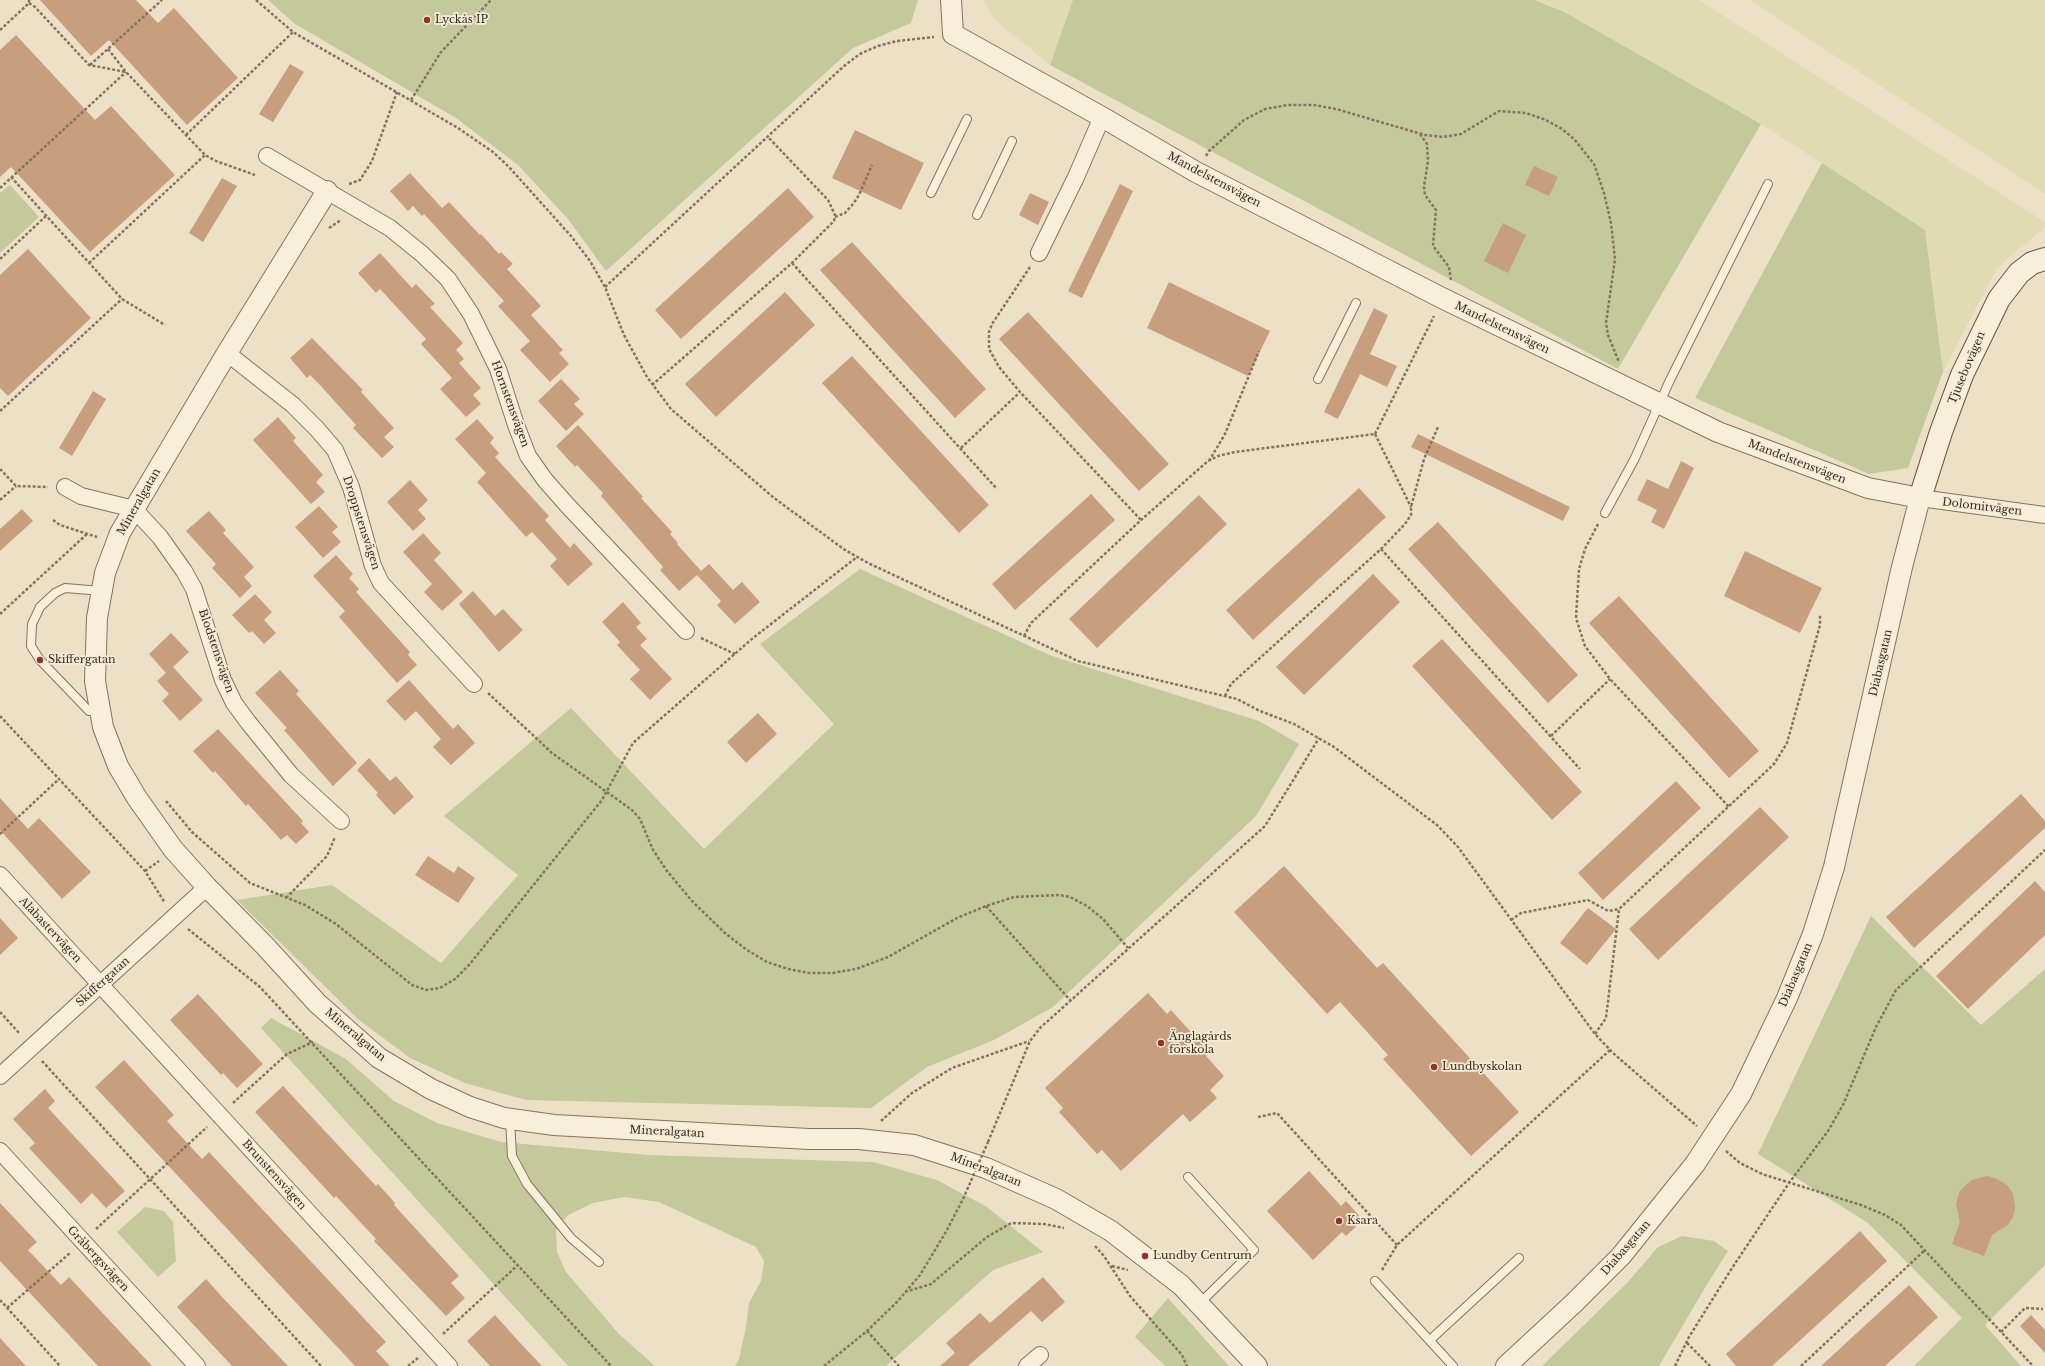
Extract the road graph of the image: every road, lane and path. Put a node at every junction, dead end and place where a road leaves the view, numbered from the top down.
1 (162, 0) edge
2 (256, 0) edge
3 (491, 0) edge
4 (951, 0) edge
5 (29, 2) edge
6 (0, 30) edge
7 (293, 32) junction
8 (953, 34) junction
9 (108, 49) junction
10 (89, 65) junction
11 (126, 72) junction
12 (397, 92) junction
13 (411, 100) junction
14 (1102, 117) junction
15 (966, 119) dead end
16 (1420, 133) junction
17 (186, 135) junction
18 (768, 137) junction
19 (1012, 141) dead end
20 (205, 155) junction
21 (267, 156) dead end
22 (872, 165) dead end
23 (1196, 172) junction
24 (255, 176) dead end
25 (12, 178) junction
26 (1768, 184) dead end
27 (0, 188) edge
28 (327, 191) junction
29 (931, 193) dead end
30 (977, 215) dead end
31 (47, 216) junction
32 (834, 217) junction
33 (1039, 253) joint
34 (2045, 259) edge
35 (0, 260) edge
36 (89, 263) junction
37 (792, 263) junction
38 (605, 287) junction
39 (1442, 298) junction
40 (122, 299) junction
41 (1356, 303) dead end
42 (165, 325) dead end
43 (1259, 351) dead end
44 (226, 352) junction
45 (1318, 379) dead end
46 (652, 385) junction
47 (1632, 391) junction
48 (1020, 392) junction
49 (1659, 404) junction
50 (0, 411) edge
51 (1438, 427) dead end
52 (1375, 434) junction
53 (961, 448) junction
54 (1208, 461) junction
55 (0, 469) edge
56 (16, 486) junction
57 (65, 487) joint
58 (997, 489) dead end
59 (1920, 498) junction
60 (0, 500) edge
61 (1411, 507) junction
62 (134, 509) junction
63 (1605, 513) joint
64 (2045, 515) edge
65 (53, 520) dead end
66 (1141, 520) junction
67 (87, 534) junction
68 (116, 544) junction
69 (1381, 549) junction
70 (857, 558) junction
71 (102, 591) junction
72 (0, 614) edge
73 (1820, 614) dead end
74 (686, 631) joint
75 (1024, 636) junction
76 (735, 654) junction
77 (1610, 679) junction
78 (474, 684) joint
79 (1225, 696) junction
80 (99, 710) junction
81 (0, 716) edge
82 (1551, 736) junction
83 (1319, 738) junction
84 (1580, 769) dead end
85 (59, 779) junction
86 (606, 791) junction
87 (161, 796) dead end
88 (1729, 807) junction
89 (341, 821) joint
90 (0, 834) edge
91 (2045, 850) edge
92 (0, 875) edge
93 (207, 887) junction
94 (286, 898) junction
95 (986, 906) junction
96 (167, 907) dead end
97 (1619, 909) junction
98 (1511, 920) junction
99 (183, 924) dead end
100 (1128, 948) junction
101 (100, 985) junction
102 (1070, 1000) junction
103 (0, 1012) edge
104 (1595, 1034) junction
105 (1030, 1041) junction
106 (313, 1042) junction
107 (32, 1047) junction
108 (1610, 1050) junction
109 (0, 1076) edge
110 (220, 1116) junction
111 (1258, 1117) dead end
112 (510, 1119) junction
113 (881, 1121) dead end
114 (1703, 1132) dead end
115 (1722, 1148) dead end
116 (0, 1151) edge
117 (1188, 1178) dead end
118 (150, 1179) junction
119 (1789, 1183) junction
120 (1069, 1229) dead end
121 (82, 1241) junction
122 (1093, 1244) dead end
123 (1397, 1245) junction
124 (1926, 1250) junction
125 (1519, 1258) dead end
126 (599, 1262) dead end
127 (518, 1265) junction
128 (1111, 1266) junction
129 (1130, 1271) dead end
130 (1375, 1281) joint
131 (905, 1292) junction
132 (0, 1300) edge
133 (1199, 1304) junction
134 (7, 1308) junction
135 (2043, 1309) dead end
136 (867, 1331) junction
137 (2001, 1332) junction
138 (1430, 1340) junction
139 (1687, 1343) junction
140 (430, 1346) junction
141 (1040, 1355) dead end
142 (60, 1366) edge
143 (197, 1366) edge
144 (321, 1366) edge
145 (408, 1366) edge
146 (449, 1366) edge
147 (611, 1366) edge
148 (824, 1366) edge
149 (899, 1366) edge
150 (1028, 1366) edge
151 (1187, 1366) edge
152 (1257, 1366) edge
153 (1453, 1366) edge
154 (1506, 1366) edge
155 (1675, 1366) edge
156 (1710, 1366) edge
157 (1801, 1366) edge
158 (2033, 1366) edge

1 - 9 path
2 - 7 path
3 - 13 path
4 - 8 street
5 - 6 path
5 - 10 path
7 - 12 path
7 - 17 path
8 - 14 street, Mandelstensvägen
8 - 18 path
9 - 10 path
9 - 11 path
10 - 11 path
11 - 17 path
11 - 25 path
12 - 13 path
12 - 28 path
13 - 38 path
14 - 23 street, Mandelstensvägen
14 - 33 street
15 - 29 lane
16 - 23 path
16 - 39 path
16 - 47 path
17 - 20 path
18 - 32 path
18 - 38 path
19 - 30 lane
20 - 24 path
20 - 36 path
21 - 28 street, Hornstensvägen
22 - 32 path
23 - 39 street, Mandelstensvägen
25 - 27 path
25 - 31 path
26 - 49 lane
28 - 44 street, Mineralgatan
28 - 74 street, Hornstensvägen
31 - 35 path
31 - 36 path
32 - 37 path
33 - 48 path
34 - 59 main road, Tjusebovägen
36 - 40 path
37 - 46 path
37 - 53 path
38 - 46 path
39 - 47 street, Mandelstensvägen
39 - 52 path
40 - 42 path
40 - 50 path
41 - 45 lane
43 - 54 path
44 - 62 street, Mineralgatan
44 - 78 street, Droppstensvägen
46 - 70 path
47 - 49 street, Mandelstensvägen
48 - 53 path
48 - 66 path
49 - 59 street, Mandelstensvägen
49 - 63 lane
51 - 61 path
52 - 54 path
52 - 61 path
53 - 58 path
54 - 66 path
55 - 56 path
56 - 57 path
56 - 60 path
57 - 62 street
59 - 64 street, Dolomitvägen
59 - 154 street, Diabasgatan
61 - 69 path
62 - 68 street, Mineralgatan
62 - 89 street, Blodstensvägen
63 - 77 path
65 - 67 path
66 - 75 path
67 - 68 path
67 - 72 path
68 - 71 street, Mineralgatan
69 - 79 path
69 - 82 path
70 - 75 path
70 - 76 path
71 - 80 street, Mineralgatan
71 - 80 lane
73 - 88 path
74 - 76 path
75 - 79 path
76 - 86 path
77 - 82 path
77 - 88 path
78 - 86 path
79 - 83 path
80 - 93 street, Mineralgatan
81 - 85 path
82 - 84 path
83 - 98 path
83 - 100 path
85 - 90 path
85 - 96 path
86 - 94 path
86 - 95 path
87 - 94 path
88 - 97 path
89 - 94 path
91 - 119 path
92 - 101 street, Alabastervägen
93 - 101 street, Skiffergatan
93 - 112 street, Mineralgatan
95 - 100 path
95 - 102 path
97 - 98 path
97 - 104 path
98 - 104 path
99 - 106 path
100 - 102 path
101 - 107 street, Skiffergatan
101 - 110 street, Brunstensvägen
102 - 105 path
103 - 107 path
104 - 108 path
105 - 113 path
105 - 131 path, bridge
106 - 110 path
106 - 127 path
107 - 109 street, Skiffergatan
107 - 118 path
108 - 114 path
108 - 123 path
110 - 118 path
110 - 140 street, Brunstensvägen
111 - 123 path
112 - 126 lane
112 - 133 street, Mineralgatan
115 - 119 path
116 - 121 street, Gråbergsvägen
117 - 133 lane
118 - 121 path
118 - 144 path
119 - 124 path
119 - 139 path
120 - 131 path
121 - 134 path
121 - 143 street, Gråbergsvägen
122 - 128 path
123 - 130 path
124 - 137 path
124 - 157 path
125 - 138 lane
127 - 140 path
127 - 147 path
128 - 129 path
128 - 151 path
130 - 138 lane
131 - 136 path
132 - 134 path
133 - 152 street, Mineralgatan
134 - 142 path
135 - 137 path
136 - 148 path
136 - 149 path
137 - 158 path
138 - 153 lane
139 - 155 path
139 - 156 path
140 - 145 path
140 - 146 street, Brunstensvägen
141 - 150 street

